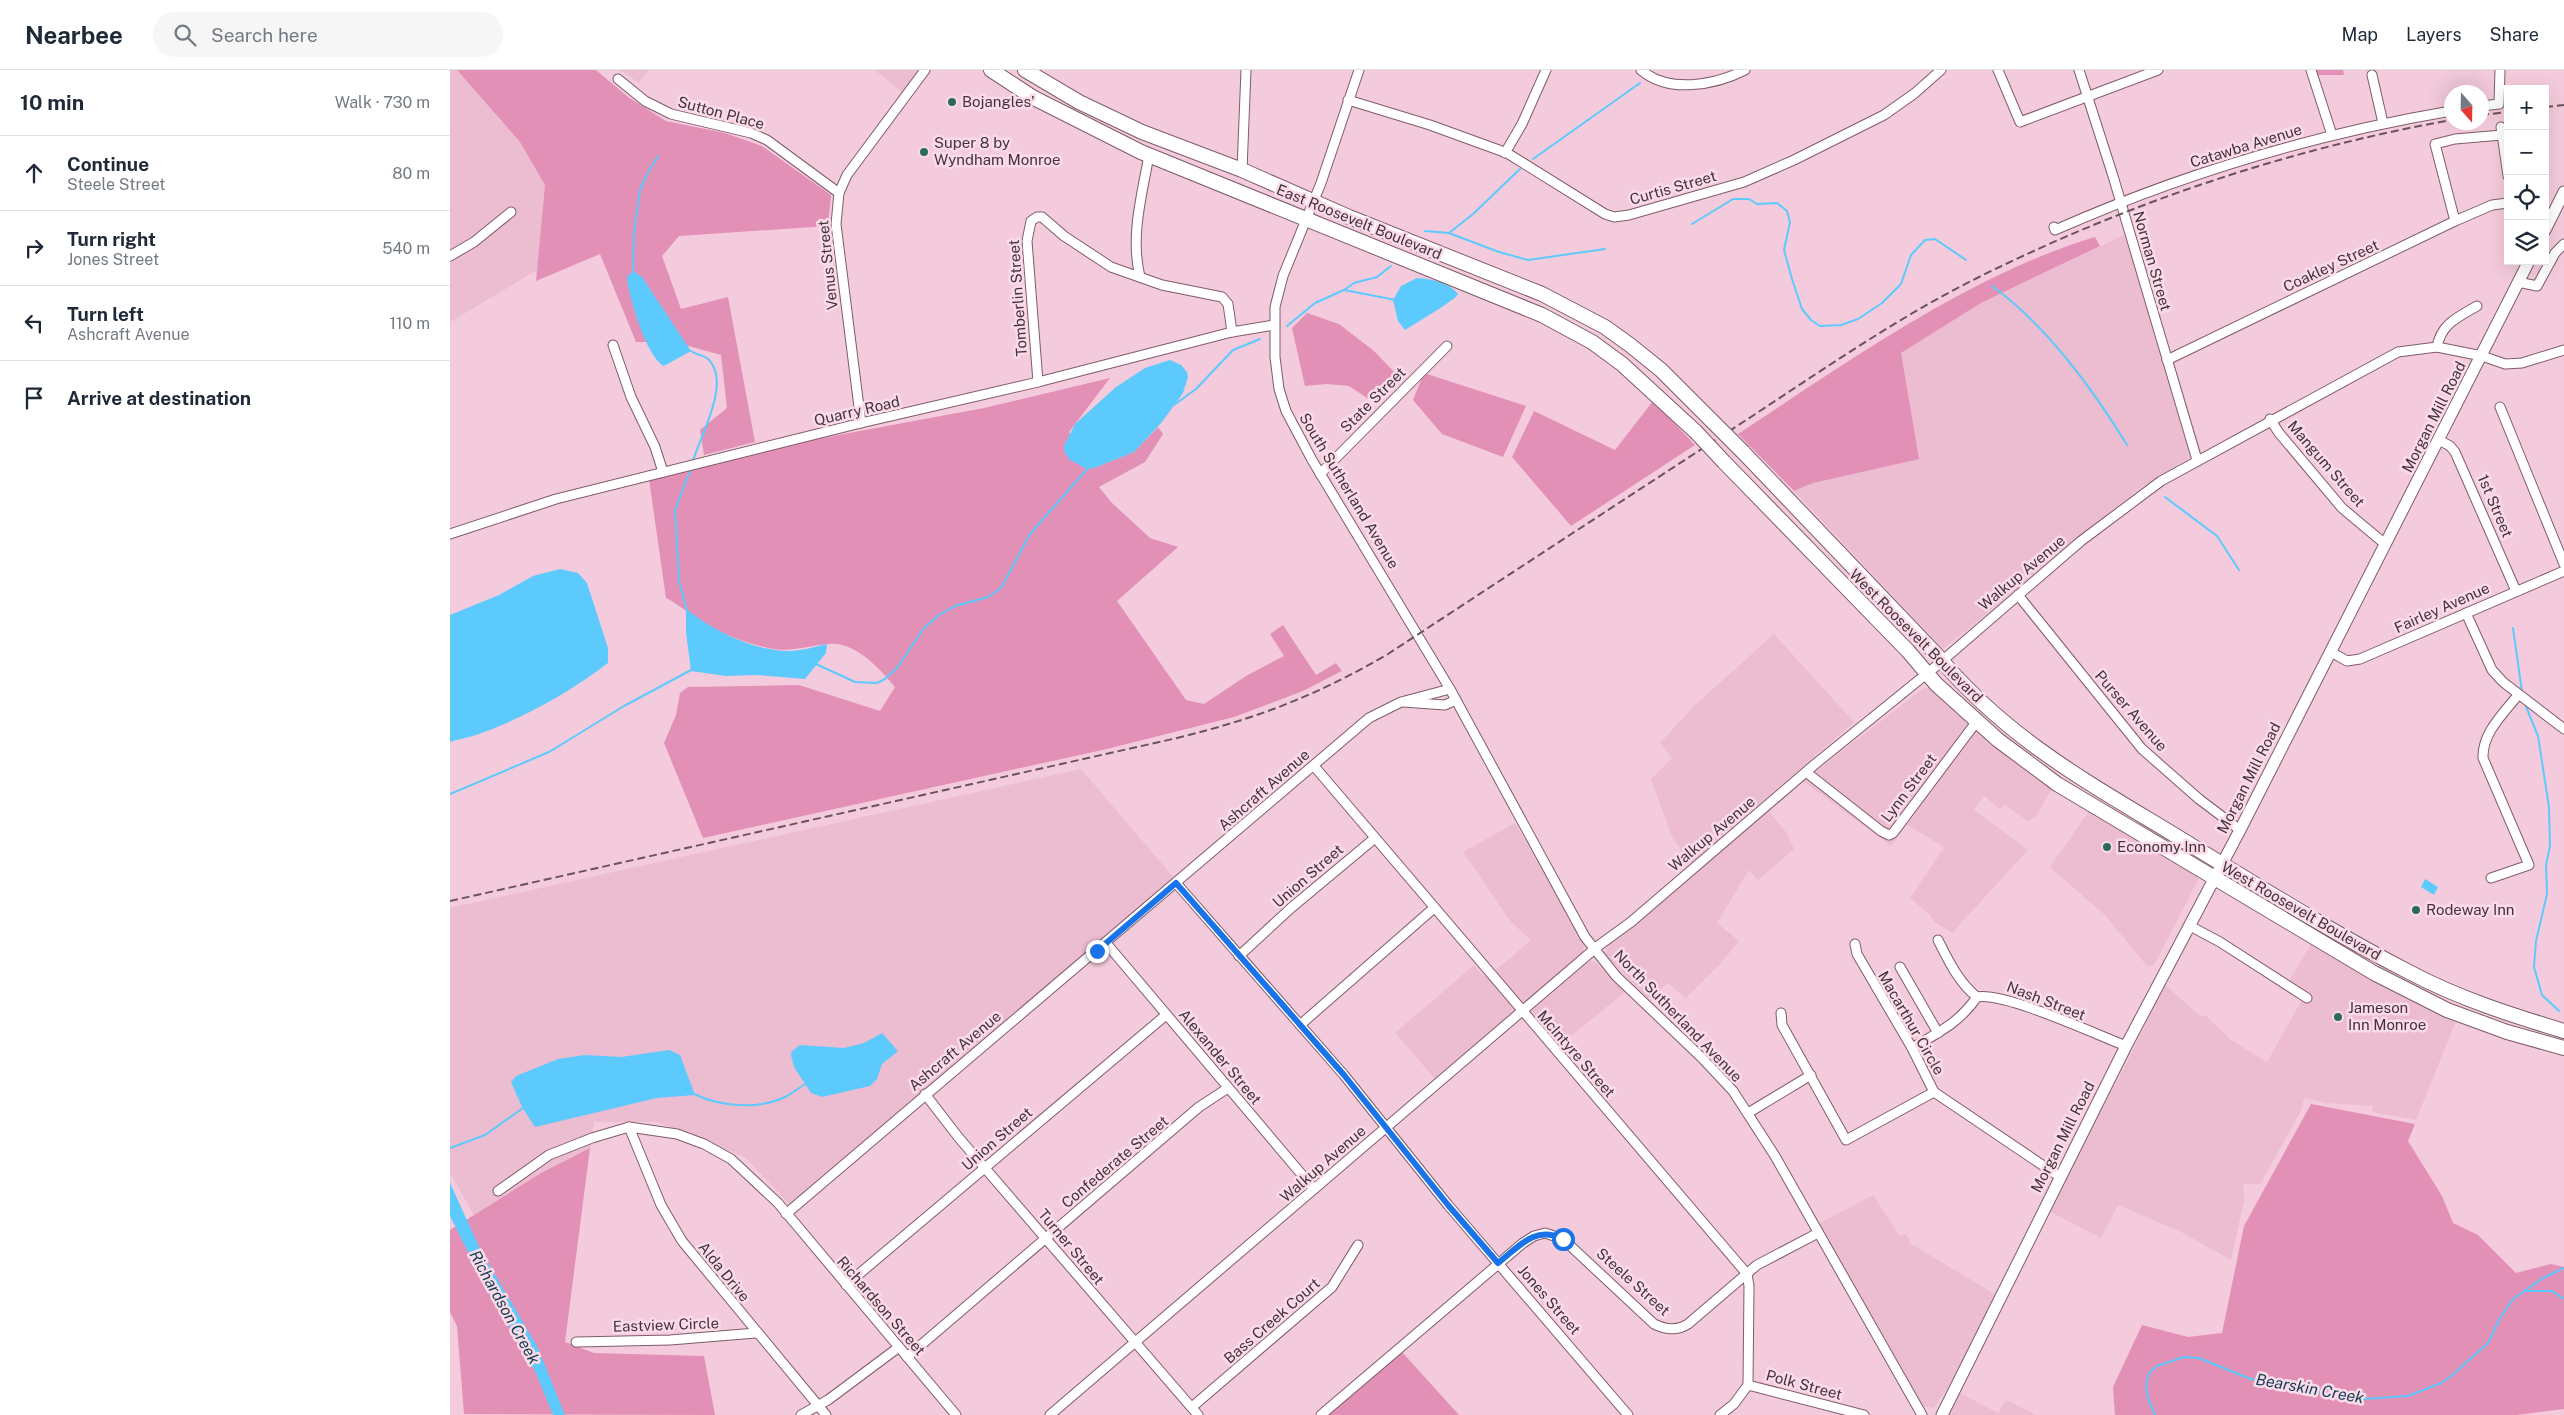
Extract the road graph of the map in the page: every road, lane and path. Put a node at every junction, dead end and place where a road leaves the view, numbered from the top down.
1 (925, 70) edge
2 (991, 70) edge
3 (1026, 70) edge
4 (1246, 70) edge
5 (1359, 70) edge
6 (1546, 70) edge
7 (1641, 70) edge
8 (1745, 70) edge
9 (1941, 70) edge
10 (1998, 70) edge
11 (2079, 70) edge
12 (2158, 70) edge
13 (2311, 70) edge
14 (2500, 70) edge
15 (2372, 75) dead end
16 (618, 80) dead end
17 (2088, 97) junction
18 (1348, 100) junction
19 (2489, 105) edge
20 (2444, 112) edge
21 (2383, 123) junction
22 (2332, 135) junction
23 (1505, 153) junction
24 (1149, 155) junction
25 (1242, 170) junction
26 (2508, 175) edge
27 (2564, 192) edge
28 (839, 193) junction
29 (1314, 200) junction
30 (2120, 202) junction
31 (2504, 203) edge
32 (511, 212) dead end
33 (1306, 218) junction
34 (2455, 221) junction
35 (2549, 222) edge
36 (2054, 228) dead end
37 (2564, 244) edge
38 (450, 256) edge
39 (2527, 265) edge
40 (1140, 277) junction
41 (2518, 282) junction
42 (2477, 306) dead end
43 (1274, 325) junction
44 (1232, 332) junction
45 (613, 345) dead end
46 (1447, 346) dead end
47 (2437, 347) junction
48 (2564, 350) edge
49 (2482, 356) junction
50 (2167, 360) junction
51 (1038, 382) junction
52 (2500, 407) dead end
53 (2270, 419) junction
54 (1710, 420) joint
55 (861, 423) junction
56 (1696, 432) joint
57 (2439, 440) junction
58 (2197, 460) junction
59 (663, 472) junction
60 (1320, 474) junction
61 (450, 534) edge
62 (2385, 544) junction
63 (2564, 564) edge
64 (2564, 571) edge
65 (2516, 591) junction
66 (2018, 595) junction
67 (2466, 613) junction
68 (1418, 634) joint
69 (2331, 652) junction
70 (1942, 660) junction
71 (1927, 673) junction
72 (1450, 689) junction
73 (2518, 695) junction
74 (1456, 700) junction
75 (1401, 702) junction
76 (1977, 721) junction
77 (2564, 730) edge
78 (1314, 766) junction
79 (1806, 772) junction
80 (2240, 830) junction
81 (1374, 838) junction
82 (2222, 864) junction
83 (2491, 878) dead end
84 (2214, 880) junction
85 (1176, 883) junction
86 (1434, 908) junction
87 (2190, 926) junction
88 (1938, 940) dead end
89 (1106, 943) junction
90 (1855, 944) dead end
91 (1595, 949) junction
92 (1239, 956) junction
93 (1900, 967) dead end
94 (1977, 996) junction
95 (2307, 998) dead end
96 (1522, 1012) junction
97 (1781, 1013) dead end
98 (1166, 1015) junction
99 (1300, 1025) junction
100 (2564, 1031) edge
101 (1938, 1033) junction
102 (2126, 1046) junction
103 (1912, 1048) junction
104 (2564, 1048) edge
105 (1810, 1075) junction
106 (1228, 1088) junction
107 (1934, 1092) junction
108 (925, 1094) junction
109 (1748, 1114) junction
110 (629, 1128) junction
111 (1385, 1129) junction
112 (985, 1168) junction
113 (2060, 1177) junction
114 (1314, 1189) junction
115 (498, 1191) dead end
116 (786, 1214) junction
117 (1818, 1232) junction
118 (1046, 1239) junction
119 (1358, 1245) dead end
120 (1498, 1263) junction
121 (1746, 1274) junction
122 (846, 1285) junction
123 (756, 1333) junction
124 (576, 1342) dead end
125 (1134, 1343) junction
126 (899, 1347) junction
127 (907, 1357) junction
128 (1748, 1385) junction
129 (818, 1406) junction
130 (1192, 1407) junction
131 (801, 1415) edge
132 (826, 1415) edge
133 (956, 1415) edge
134 (1050, 1415) edge
135 (1198, 1415) edge
136 (1321, 1415) edge
137 (1628, 1415) edge
138 (1720, 1415) edge
139 (1864, 1415) edge
140 (1922, 1415) edge
141 (1942, 1415) edge

1 - 28 street, Venus Street
2 - 24 highway, East Roosevelt Boulevard
3 - 25 highway, East Roosevelt Boulevard
4 - 25 street
5 - 18 street, South Sutherland Avenue
6 - 23 street
7 - 8 street
9 - 23 street, Curtis Street
10 - 17 street
11 - 17 street, Norman Street
12 - 17 street
13 - 22 street
14 - 19 street
15 - 21 street
16 - 28 street, Sutton Place
17 - 30 street, Norman Street
18 - 23 street, Curtis Street
18 - 29 street, South Sutherland Avenue
20 - 21 street, Catawba Avenue
21 - 22 street, Catawba Avenue
22 - 30 street, Catawba Avenue
24 - 33 highway, East Roosevelt Boulevard
24 - 40 street
25 - 29 highway, East Roosevelt Boulevard
26 - 34 street
27 - 35 main road
28 - 55 street, Venus Street
29 - 33 street, South Sutherland Avenue
29 - 54 highway, East Roosevelt Boulevard
30 - 36 street, Catawba Avenue
30 - 50 street, Norman Street
31 - 34 street, Coakley Street
32 - 38 street
33 - 43 street, South Sutherland Avenue
33 - 56 highway, East Roosevelt Boulevard
34 - 50 street, Coakley Street
37 - 41 street
39 - 41 main road, Morgan Mill Road
40 - 44 street
40 - 51 street, Tomberlin Street
41 - 49 main road, Morgan Mill Road
42 - 47 street
43 - 44 street, Quarry Road
43 - 60 street, South Sutherland Avenue
44 - 51 street, Quarry Road
45 - 59 street
46 - 60 street, State Street
47 - 49 street, Walkup Avenue
47 - 53 street, Walkup Avenue
48 - 49 street, Walkup Avenue
49 - 57 main road, Morgan Mill Road
50 - 58 street, Norman Street
51 - 55 street, Quarry Road
52 - 63 street
53 - 58 street, Walkup Avenue
53 - 62 street, Mangum Street
54 - 70 highway, West Roosevelt Boulevard, bridge
55 - 59 street, Quarry Road
56 - 71 highway, West Roosevelt Boulevard, bridge
57 - 62 main road, Morgan Mill Road
57 - 65 street, 1st Street
58 - 66 street, Walkup Avenue
59 - 61 street, Quarry Road
60 - 68 street, South Sutherland Avenue
62 - 69 main road, Morgan Mill Road
64 - 65 street, Fairley Avenue
65 - 67 street, Fairley Avenue
66 - 70 street, Walkup Avenue
66 - 80 street, Purser Avenue
67 - 69 street, Fairley Avenue
67 - 73 street
68 - 72 street, North Sutherland Avenue
69 - 80 main road, Morgan Mill Road
70 - 71 street, Walkup Avenue
70 - 82 highway, West Roosevelt Boulevard
71 - 76 highway, West Roosevelt Boulevard
71 - 79 street, Walkup Avenue
72 - 74 street, North Sutherland Avenue
72 - 75 street, Ashcraft Avenue
73 - 77 street
73 - 83 street
74 - 75 street
74 - 91 street, North Sutherland Avenue
75 - 78 street, Ashcraft Avenue
76 - 79 street, Lynn Street
76 - 84 highway, West Roosevelt Boulevard
78 - 81 street, McIntyre Street
78 - 85 street, Ashcraft Avenue
79 - 91 street, Walkup Avenue
80 - 82 main road, Morgan Mill Road
81 - 86 street, McIntyre Street
81 - 92 street, Union Street
82 - 84 main road, Morgan Mill Road
82 - 100 highway, West Roosevelt Boulevard
84 - 87 main road, Morgan Mill Road
84 - 104 highway, West Roosevelt Boulevard
85 - 89 street, Ashcraft Avenue
85 - 92 street, Jones Street
86 - 96 street, McIntyre Street
86 - 99 street
87 - 95 street
87 - 102 main road, Morgan Mill Road
88 - 94 street
89 - 98 street, Alexander Street
89 - 108 street, Ashcraft Avenue
90 - 103 street, Macarthur Circle
91 - 96 street, Walkup Avenue
91 - 109 street, North Sutherland Avenue
92 - 99 street, Jones Street
93 - 101 street
94 - 101 street
94 - 102 street, Nash Street
96 - 111 street, Walkup Avenue
96 - 121 street, McIntyre Street
97 - 105 street, Macarthur Circle
98 - 106 street, Alexander Street
98 - 112 street, Union Street
99 - 111 street, Jones Street
101 - 103 street
102 - 113 main road, Morgan Mill Road
103 - 107 street, Macarthur Circle
105 - 107 street, Macarthur Circle
105 - 109 street
106 - 114 street, Alexander Street
106 - 118 street, Confederate Street
107 - 113 street
108 - 112 street, Turner Street
108 - 116 street, Ashcraft Avenue
109 - 117 street, North Sutherland Avenue
110 - 115 street
110 - 116 street
110 - 123 street, Alda Drive
111 - 114 street, Walkup Avenue
111 - 120 street, Jones Street
112 - 118 street, Turner Street
112 - 122 street, Union Street
113 - 141 main road, Morgan Mill Road
114 - 125 street, Walkup Avenue
116 - 122 street, Richardson Street
117 - 121 street, Steele Street
117 - 140 street, North Sutherland Avenue
118 - 125 street, Turner Street
118 - 127 street, Confederate Street
119 - 130 street, Bass Creek Court
120 - 121 street, Steele Street
120 - 136 street, Steele Street
120 - 137 street, Jones Street
121 - 128 street
122 - 126 street, Richardson Street
123 - 124 street, Eastview Circle
123 - 129 street, Alda Drive
125 - 130 street, Turner Street
125 - 134 street, Walkup Avenue
126 - 127 street, Richardson Street
126 - 129 street
127 - 133 street, Richardson Street
128 - 138 street, Polk Street
128 - 139 street, Polk Street
129 - 131 street
129 - 132 street, Alda Drive
130 - 135 street, Turner Street

